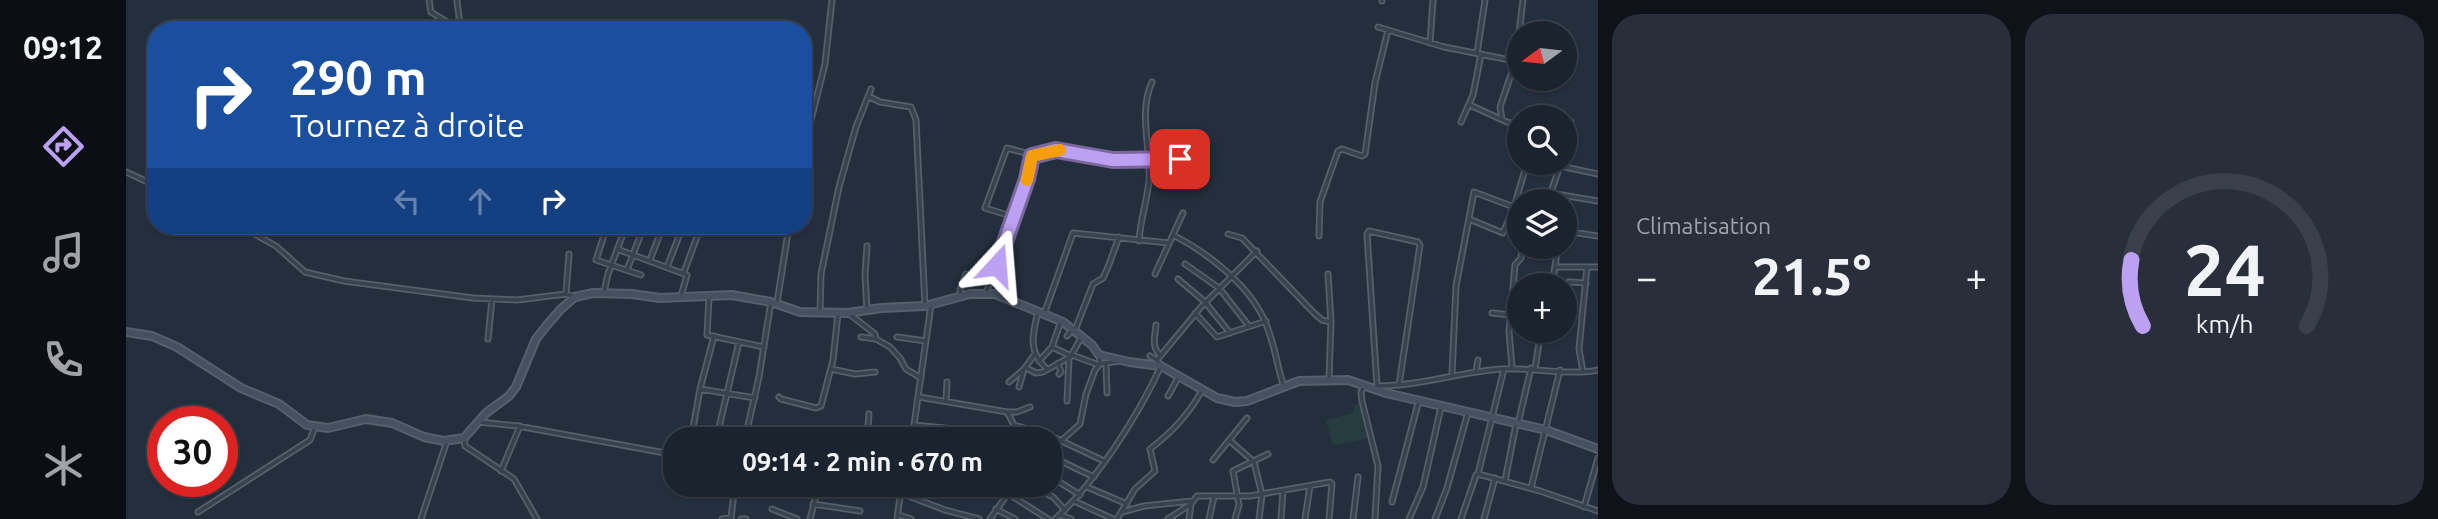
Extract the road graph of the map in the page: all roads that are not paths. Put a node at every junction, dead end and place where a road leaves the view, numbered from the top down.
1 (429, 0) edge
2 (832, 0) edge
3 (1433, 0) edge
4 (1485, 0) edge
5 (1523, 0) edge
6 (457, 1) edge
7 (445, 21) edge
8 (460, 21) edge
9 (1521, 21) edge
10 (1378, 27) dead end
11 (1388, 30) junction
12 (1430, 43) junction
13 (1479, 54) junction
14 (1507, 59) edge
15 (1152, 82) dead end
16 (1507, 87) edge
17 (871, 89) dead end
18 (868, 96) junction
19 (1470, 105) junction
20 (812, 116) edge
21 (1502, 119) junction
22 (1507, 121) edge
23 (1461, 122) dead end
24 (1032, 156) junction
25 (1180, 159) dead end
26 (1150, 160) junction
27 (1577, 168) edge
28 (126, 173) edge
29 (1598, 174) edge
30 (147, 183) edge
31 (1577, 198) edge
32 (1598, 201) edge
33 (1507, 205) edge
34 (1183, 213) dead end
35 (1014, 217) junction
36 (1469, 219) junction
37 (1507, 223) edge
38 (1577, 233) edge
39 (1228, 234) dead end
40 (255, 235) edge
41 (604, 235) edge
42 (622, 235) edge
43 (641, 235) edge
44 (660, 235) edge
45 (679, 235) edge
46 (698, 235) edge
47 (787, 235) edge
48 (1173, 235) junction
49 (1319, 236) dead end
50 (1598, 236) edge
51 (1119, 237) junction
52 (1139, 241) junction
53 (1169, 243) junction
54 (867, 246) dead end
55 (617, 249) junction
56 (1256, 251) junction
57 (569, 254) dead end
58 (634, 254) junction
59 (1556, 259) edge
60 (650, 260) junction
61 (612, 264) junction
62 (1185, 264) dead end
63 (667, 267) junction
64 (1555, 267) junction
65 (1587, 267) junction
66 (1598, 267) edge
67 (627, 270) junction
68 (684, 272) junction
69 (1554, 273) edge
70 (966, 274) dead end
71 (1155, 274) dead end
72 (1328, 274) dead end
73 (641, 275) dead end
74 (1230, 276) junction
75 (1178, 279) dead end
76 (1577, 282) edge
77 (1586, 283) junction
78 (1219, 288) junction
79 (604, 292) junction
80 (986, 293) junction
81 (566, 294) junction
82 (681, 296) junction
83 (961, 296) junction
84 (575, 297) junction
85 (709, 298) junction
86 (492, 299) junction
87 (1205, 302) junction
88 (774, 304) junction
89 (928, 306) junction
90 (867, 310) junction
91 (820, 312) junction
92 (838, 312) junction
93 (848, 313) junction
94 (1041, 313) junction
95 (1195, 313) junction
96 (1492, 313) dead end
97 (1507, 315) edge
98 (1061, 321) junction
99 (1266, 321) junction
100 (1331, 322) junction
101 (1156, 325) dead end
102 (1250, 326) junction
103 (126, 332) edge
104 (1071, 333) junction
105 (1230, 333) junction
106 (1034, 334) junction
107 (714, 337) junction
108 (862, 337) dead end
109 (897, 337) dead end
110 (1081, 338) junction
111 (488, 339) dead end
112 (876, 339) junction
113 (1042, 339) dead end
114 (926, 341) junction
115 (739, 342) junction
116 (1510, 343) edge
117 (1538, 343) edge
118 (1052, 346) junction
119 (764, 347) junction
120 (1035, 354) junction
121 (1099, 355) junction
122 (1160, 355) junction
123 (1070, 356) junction
124 (1150, 356) dead end
125 (1478, 360) dead end
126 (1039, 361) junction
127 (1121, 361) junction
128 (1058, 363) junction
129 (1106, 363) junction
130 (1159, 363) junction
131 (1100, 364) junction
132 (1513, 368) junction
133 (1533, 368) junction
134 (831, 369) junction
135 (1025, 369) junction
136 (1046, 369) junction
137 (1504, 369) junction
138 (1560, 370) junction
139 (1598, 370) edge
140 (875, 372) dead end
141 (1476, 372) junction
142 (1583, 372) junction
143 (1059, 373) dead end
144 (1452, 374) junction
145 (1179, 376) junction
146 (921, 377) junction
147 (1329, 379) junction
148 (947, 382) dead end
149 (1009, 382) dead end
150 (1366, 385) junction
151 (1399, 385) junction
152 (1019, 387) dead end
153 (1284, 388) junction
154 (1376, 388) junction
155 (700, 389) junction
156 (1202, 389) junction
157 (727, 393) junction
158 (1107, 393) dead end
159 (1168, 396) dead end
160 (779, 397) dead end
161 (919, 397) junction
162 (755, 398) junction
163 (1419, 400) junction
164 (946, 401) junction
165 (1067, 401) dead end
166 (1442, 406) junction
167 (1030, 407) dead end
168 (1007, 412) junction
169 (1468, 412) junction
170 (869, 414) dead end
171 (1491, 417) junction
172 (1247, 418) dead end
173 (479, 422) junction
174 (1517, 424) junction
175 (914, 425) joint
176 (520, 426) junction
177 (315, 427) junction
178 (692, 427) edge
179 (719, 427) edge
180 (748, 427) edge
181 (868, 427) edge
182 (934, 427) edge
183 (1019, 427) edge
184 (1546, 430) junction
185 (464, 438) junction
186 (1062, 440) edge
187 (1229, 440) junction
188 (447, 441) junction
189 (1062, 441) edge
190 (1598, 449) edge
191 (663, 453) edge
192 (1268, 454) dead end
193 (1598, 458) edge
194 (1213, 460) dead end
195 (1104, 461) junction
196 (1062, 462) edge
197 (1254, 462) junction
198 (501, 471) junction
199 (1478, 474) junction
200 (1094, 477) junction
201 (1358, 477) dead end
202 (1495, 478) junction
203 (1506, 481) junction
204 (1062, 484) edge
205 (1086, 486) junction
206 (1310, 486) junction
207 (1531, 488) junction
208 (1283, 491) junction
209 (1080, 495) junction
210 (1262, 495) junction
211 (734, 497) edge
212 (815, 497) edge
213 (900, 497) edge
214 (910, 497) edge
215 (1004, 497) edge
216 (1013, 497) edge
217 (1054, 497) edge
218 (1214, 497) junction
219 (1238, 497) junction
220 (1074, 501) junction
221 (1392, 502) dead end
222 (1191, 503) junction
223 (813, 504) junction
224 (1127, 504) junction
225 (1584, 507) junction
226 (772, 509) dead end
227 (996, 509) junction
228 (1065, 510) junction
229 (860, 511) dead end
230 (1598, 511) edge
231 (198, 512) dead end
232 (1122, 512) junction
233 (1060, 515) junction
234 (898, 517) edge
235 (969, 517) edge
236 (731, 518) edge
237 (421, 519) edge
238 (537, 519) edge
239 (722, 519) edge
240 (742, 519) edge
241 (797, 519) edge
242 (810, 519) edge
243 (911, 519) edge
244 (979, 519) edge
245 (990, 519) edge
246 (1015, 519) edge
247 (1048, 519) edge
248 (1055, 519) edge
249 (1071, 519) edge
250 (1115, 519) edge
251 (1168, 519) edge
252 (1189, 519) edge
253 (1209, 519) edge
254 (1235, 519) edge
255 (1259, 519) edge
256 (1281, 519) edge
257 (1305, 519) edge
258 (1329, 519) edge
259 (1353, 519) edge
260 (1375, 519) edge
261 (1409, 519) edge
262 (1435, 519) edge
263 (1461, 519) edge
264 (1484, 519) edge

1 - 7 street
2 - 20 street
3 - 12 street
4 - 13 street
5 - 9 street
6 - 8 street
10 - 11 street
11 - 12 street
11 - 49 street
12 - 13 street
13 - 14 street
13 - 19 street
15 - 26 street
16 - 21 street
17 - 18 street
18 - 89 street
18 - 91 street
19 - 21 street
19 - 23 street
21 - 22 street
24 - 26 street
24 - 35 street
24 - 35 street
25 - 26 street
26 - 52 street
27 - 29 street
28 - 30 street
31 - 32 street
33 - 36 street
34 - 48 street
35 - 80 street
36 - 37 street
36 - 144 street
38 - 50 street
39 - 56 street
40 - 86 street
41 - 61 street
42 - 55 street
43 - 58 street
44 - 60 street
45 - 63 street
46 - 68 street
47 - 88 street
48 - 53 street
48 - 74 street
51 - 52 street
51 - 94 street
51 - 104 street
52 - 53 street
53 - 71 street
54 - 90 street
55 - 58 street
55 - 61 street
56 - 74 street
56 - 100 street
57 - 81 street
58 - 60 street
58 - 67 street
59 - 64 street
60 - 63 street
61 - 67 street
61 - 79 street
62 - 78 street
63 - 68 street
64 - 65 street
64 - 69 street
65 - 66 street
65 - 77 street
67 - 73 street
68 - 82 street
70 - 83 street
72 - 100 street
74 - 78 street
74 - 99 street
75 - 87 street
76 - 77 street
77 - 142 street
78 - 87 street
78 - 102 street
79 - 82 street
79 - 84 street
80 - 83 street
80 - 94 street
81 - 84 street
81 - 86 street
82 - 85 street
83 - 89 street
84 - 173 street
85 - 88 street
85 - 107 street
86 - 111 street
87 - 95 street
87 - 105 street
88 - 91 street
88 - 119 street
89 - 90 street
89 - 114 street
90 - 93 street
91 - 92 street
92 - 93 street
92 - 134 street
93 - 112 street
94 - 98 street
94 - 106 street
95 - 105 street
95 - 122 street
96 - 97 street
98 - 104 street
98 - 118 street
99 - 102 street
99 - 153 street
100 - 147 street
101 - 122 street
102 - 105 street
103 - 177 street
104 - 110 street
106 - 113 street
106 - 120 street
107 - 115 street
107 - 155 street
108 - 112 street
109 - 114 street
110 - 121 street
110 - 123 street
112 - 146 street
114 - 146 street
115 - 119 street
115 - 157 street
116 - 132 street
117 - 133 street
118 - 123 street
118 - 126 street
119 - 162 street
120 - 126 street
120 - 135 street
121 - 127 street
121 - 131 street
122 - 130 street
123 - 128 street
123 - 131 street
123 - 165 street
124 - 130 street
125 - 141 street
126 - 136 street
127 - 129 street
127 - 130 street
128 - 136 street
128 - 143 street
129 - 131 street
129 - 158 street
130 - 145 street
130 - 195 street
131 - 186 street
132 - 133 street
132 - 137 street
133 - 138 street
133 - 174 street
134 - 140 street
134 - 160 street
135 - 136 street
135 - 149 street
135 - 152 street
137 - 141 street
137 - 171 street
138 - 142 street
138 - 184 street
139 - 142 street
141 - 144 street
144 - 151 street
145 - 156 street
145 - 159 street
146 - 161 street
147 - 150 street
147 - 153 street
148 - 164 street
150 - 154 street
150 - 260 street
151 - 154 street
151 - 154 street
153 - 156 street
154 - 163 street
155 - 157 street
155 - 178 street
156 - 224 street
157 - 162 street
157 - 179 street
161 - 164 street
161 - 175 street
162 - 180 street
163 - 166 street
163 - 221 street
164 - 168 street
166 - 169 street
166 - 261 street
167 - 168 street
168 - 183 street
169 - 171 street
169 - 262 street
170 - 181 street
171 - 174 street
171 - 199 street
172 - 187 street
173 - 176 street
173 - 185 street
174 - 184 street
174 - 203 street
175 - 182 street
176 - 191 street
176 - 198 street
177 - 188 street
177 - 231 street
184 - 190 street
184 - 207 street
185 - 188 street
185 - 198 street
187 - 194 street
187 - 197 street
188 - 237 street
189 - 195 street
192 - 197 street
193 - 225 street
195 - 200 street
196 - 200 street
197 - 210 street
197 - 219 street
198 - 238 street
199 - 202 street
199 - 263 street
200 - 205 street
201 - 259 street
202 - 203 street
202 - 264 street
203 - 207 street
204 - 209 street
205 - 209 street
205 - 224 street
206 - 208 street
206 - 257 street
206 - 258 street
207 - 225 street
208 - 210 street
208 - 256 street
209 - 220 street
210 - 219 street
210 - 255 street
211 - 236 street
212 - 223 street
213 - 234 street
214 - 235 street
215 - 227 street
216 - 247 street
217 - 228 street
218 - 219 street
218 - 222 street
218 - 253 street
219 - 254 street
220 - 228 street
220 - 250 street
222 - 232 street
222 - 251 street
222 - 252 street
223 - 229 street
223 - 242 street
224 - 232 street
225 - 230 street
226 - 241 street
227 - 245 street
227 - 246 street
228 - 233 street
232 - 250 street
233 - 248 street
233 - 249 street
234 - 243 street
235 - 244 street
236 - 239 street
236 - 240 street

